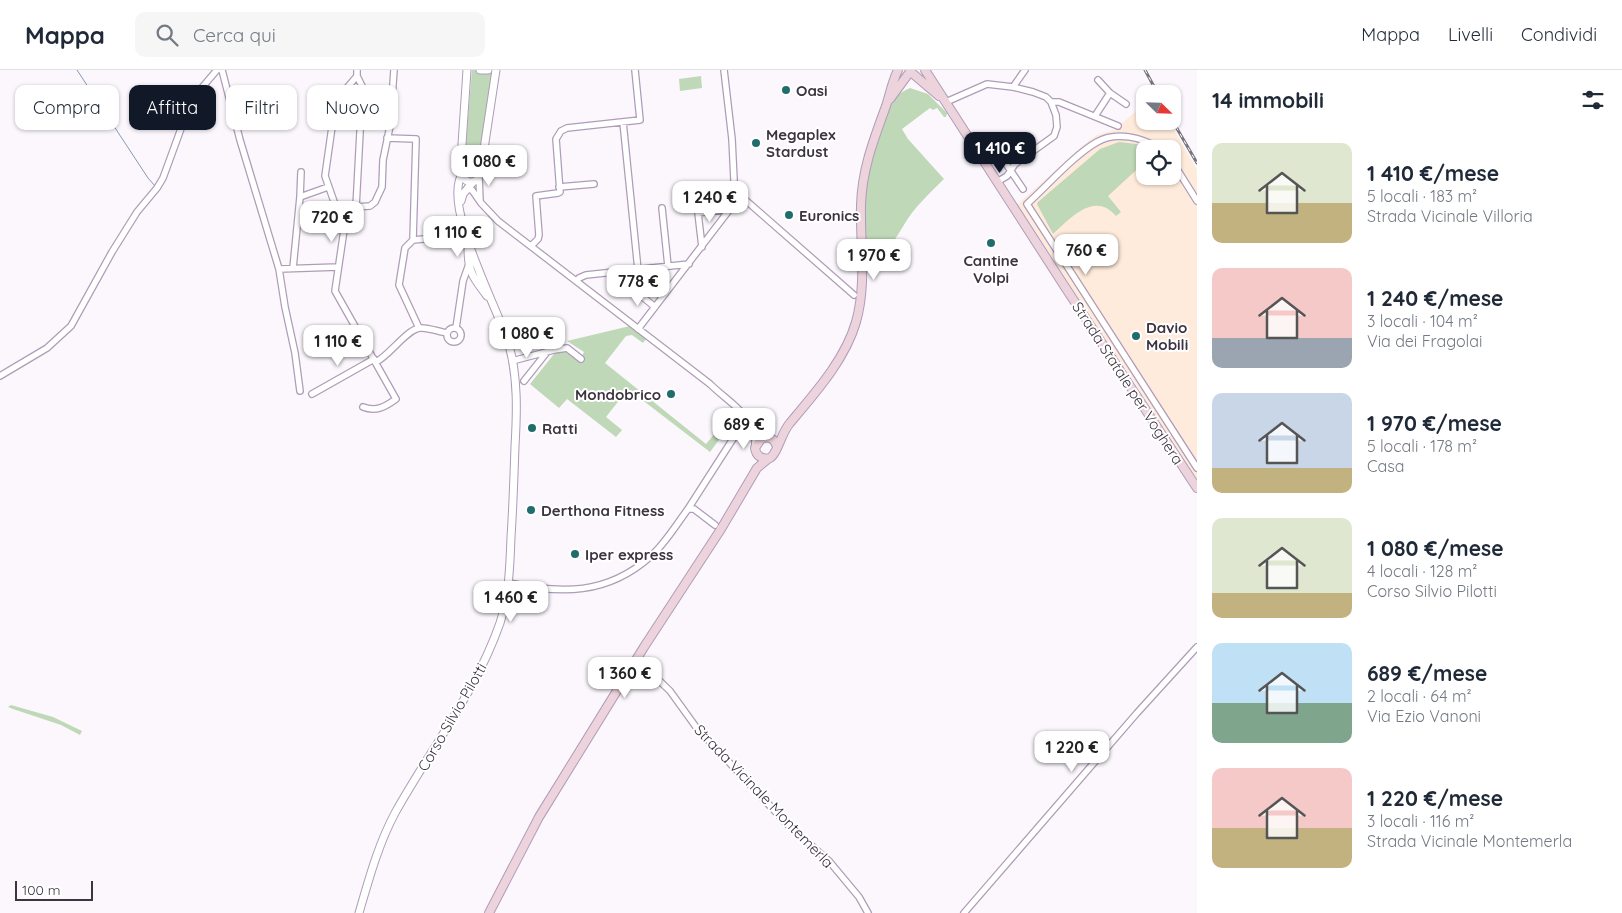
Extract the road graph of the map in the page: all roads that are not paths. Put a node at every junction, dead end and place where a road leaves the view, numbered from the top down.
1 (217, 70) edge
2 (222, 70) edge
3 (394, 70) edge
4 (467, 70) edge
5 (480, 70) edge
6 (488, 70) edge
7 (496, 70) edge
8 (635, 70) edge
9 (724, 70) edge
10 (898, 70) edge
11 (925, 70) edge
12 (1024, 70) edge
13 (911, 72) edge
14 (357, 73) edge
15 (1098, 80) dead end
16 (1013, 87) junction
17 (1110, 93) junction
18 (946, 102) junction
19 (1051, 102) junction
20 (1126, 104) dead end
21 (886, 105) junction
22 (1094, 116) junction
23 (623, 122) junction
24 (1118, 126) dead end
25 (387, 138) junction
26 (1143, 140) edge
27 (994, 146) dead end
28 (1010, 171) junction
29 (301, 172) dead end
30 (463, 173) junction
31 (1181, 175) edge
32 (479, 176) junction
33 (473, 182) junction
34 (997, 182) junction
35 (594, 184) dead end
36 (328, 187) junction
37 (559, 187) junction
38 (466, 189) junction
39 (1024, 189) dead end
40 (733, 196) junction
41 (300, 197) junction
42 (1197, 201) edge
43 (481, 203) junction
44 (334, 206) junction
45 (459, 206) junction
46 (356, 207) junction
47 (662, 208) dead end
48 (730, 209) junction
49 (465, 235) junction
50 (413, 240) junction
51 (468, 244) junction
52 (532, 246) junction
53 (702, 247) junction
54 (689, 264) junction
55 (668, 266) junction
56 (469, 267) junction
57 (293, 268) junction
58 (338, 268) junction
59 (651, 268) junction
60 (279, 269) junction
61 (638, 270) junction
62 (480, 271) junction
63 (613, 272) junction
64 (1073, 276) junction
65 (475, 279) junction
66 (577, 281) junction
67 (1062, 284) junction
68 (462, 286) junction
69 (634, 290) junction
70 (854, 296) dead end
71 (493, 305) junction
72 (655, 307) junction
73 (419, 328) junction
74 (456, 328) junction
75 (638, 329) junction
76 (447, 333) junction
77 (547, 352) junction
78 (581, 359) dead end
79 (375, 360) junction
80 (512, 361) junction
81 (0, 376) edge
82 (524, 381) dead end
83 (300, 391) dead end
84 (312, 394) dead end
85 (363, 407) dead end
86 (747, 417) junction
87 (751, 426) junction
88 (787, 426) junction
89 (768, 437) junction
90 (777, 447) junction
91 (756, 449) junction
92 (768, 459) junction
93 (1197, 468) edge
94 (749, 480) junction
95 (1197, 488) edge
96 (688, 509) junction
97 (715, 525) dead end
98 (509, 583) junction
99 (1197, 647) edge
100 (637, 659) junction
101 (359, 913) edge
102 (489, 913) edge
103 (868, 913) edge
104 (964, 913) edge

1 - 81 street
2 - 60 street
3 - 25 street
4 - 30 street, Corso Silvio Pilotti
5 - 6 street
7 - 32 street
8 - 23 street
9 - 40 street
10 - 21 main road
11 - 18 main road, Strada Statale per Voghera
12 - 16 street
13 - 18 main road, Strada Statale per Voghera
13 - 21 main road
14 - 36 street
14 - 46 street
15 - 17 street
16 - 18 street
16 - 19 street
17 - 20 street
17 - 22 street
18 - 34 main road, Strada Statale per Voghera
19 - 22 street
19 - 28 street
21 - 88 main road
22 - 24 street
23 - 37 street
23 - 61 street
25 - 46 street
25 - 50 street
26 - 64 street
27 - 28 street
28 - 34 street
28 - 39 street
29 - 41 street
30 - 32 street
30 - 33 street
30 - 45 street, Corso Silvio Pilotti
31 - 42 street
32 - 33 street
32 - 43 street
33 - 38 street
34 - 67 main road, Strada Statale per Voghera
35 - 37 street
36 - 41 street
36 - 44 street
37 - 52 street
38 - 43 street
38 - 45 street
40 - 48 street
40 - 70 street
41 - 57 street
43 - 52 street
44 - 46 street
44 - 58 street
45 - 49 street, Corso Silvio Pilotti
47 - 55 street
48 - 53 street
48 - 53 street
49 - 50 street
49 - 51 street, Corso Silvio Pilotti
50 - 73 street
51 - 56 street, Corso Silvio Pilotti
51 - 62 street, Corso Silvio Pilotti
52 - 66 street
53 - 54 street
54 - 55 street
54 - 72 street
55 - 59 street
56 - 62 street
56 - 65 street, Corso Silvio Pilotti
56 - 68 street
57 - 58 street
57 - 60 street
58 - 79 street
59 - 61 street
59 - 69 street
60 - 83 street
61 - 63 street
62 - 65 street
62 - 71 street, Corso Silvio Pilotti
63 - 66 street
63 - 69 street
64 - 67 street
64 - 93 street
65 - 68 street
65 - 71 street, Corso Silvio Pilotti
66 - 75 street
67 - 95 main road, Strada Statale per Voghera
68 - 74 street
69 - 72 street
71 - 80 street, Corso Silvio Pilotti
72 - 75 street
73 - 76 street
73 - 79 street
74 - 76 street
74 - 76 street
75 - 86 street
77 - 78 street
77 - 80 street
77 - 82 street
79 - 84 street
79 - 85 street
80 - 98 street, Corso Silvio Pilotti
86 - 87 street
86 - 96 street
87 - 89 street
87 - 91 street
88 - 89 main road
88 - 90 main road
89 - 90 main road
89 - 91 main road
90 - 92 main road
91 - 92 main road
91 - 94 main road
92 - 94 main road
94 - 100 main road
96 - 97 street
96 - 98 street
98 - 101 street, Corso Silvio Pilotti
99 - 104 street
100 - 102 main road
100 - 103 street, Strada Vicinale Montemerla

